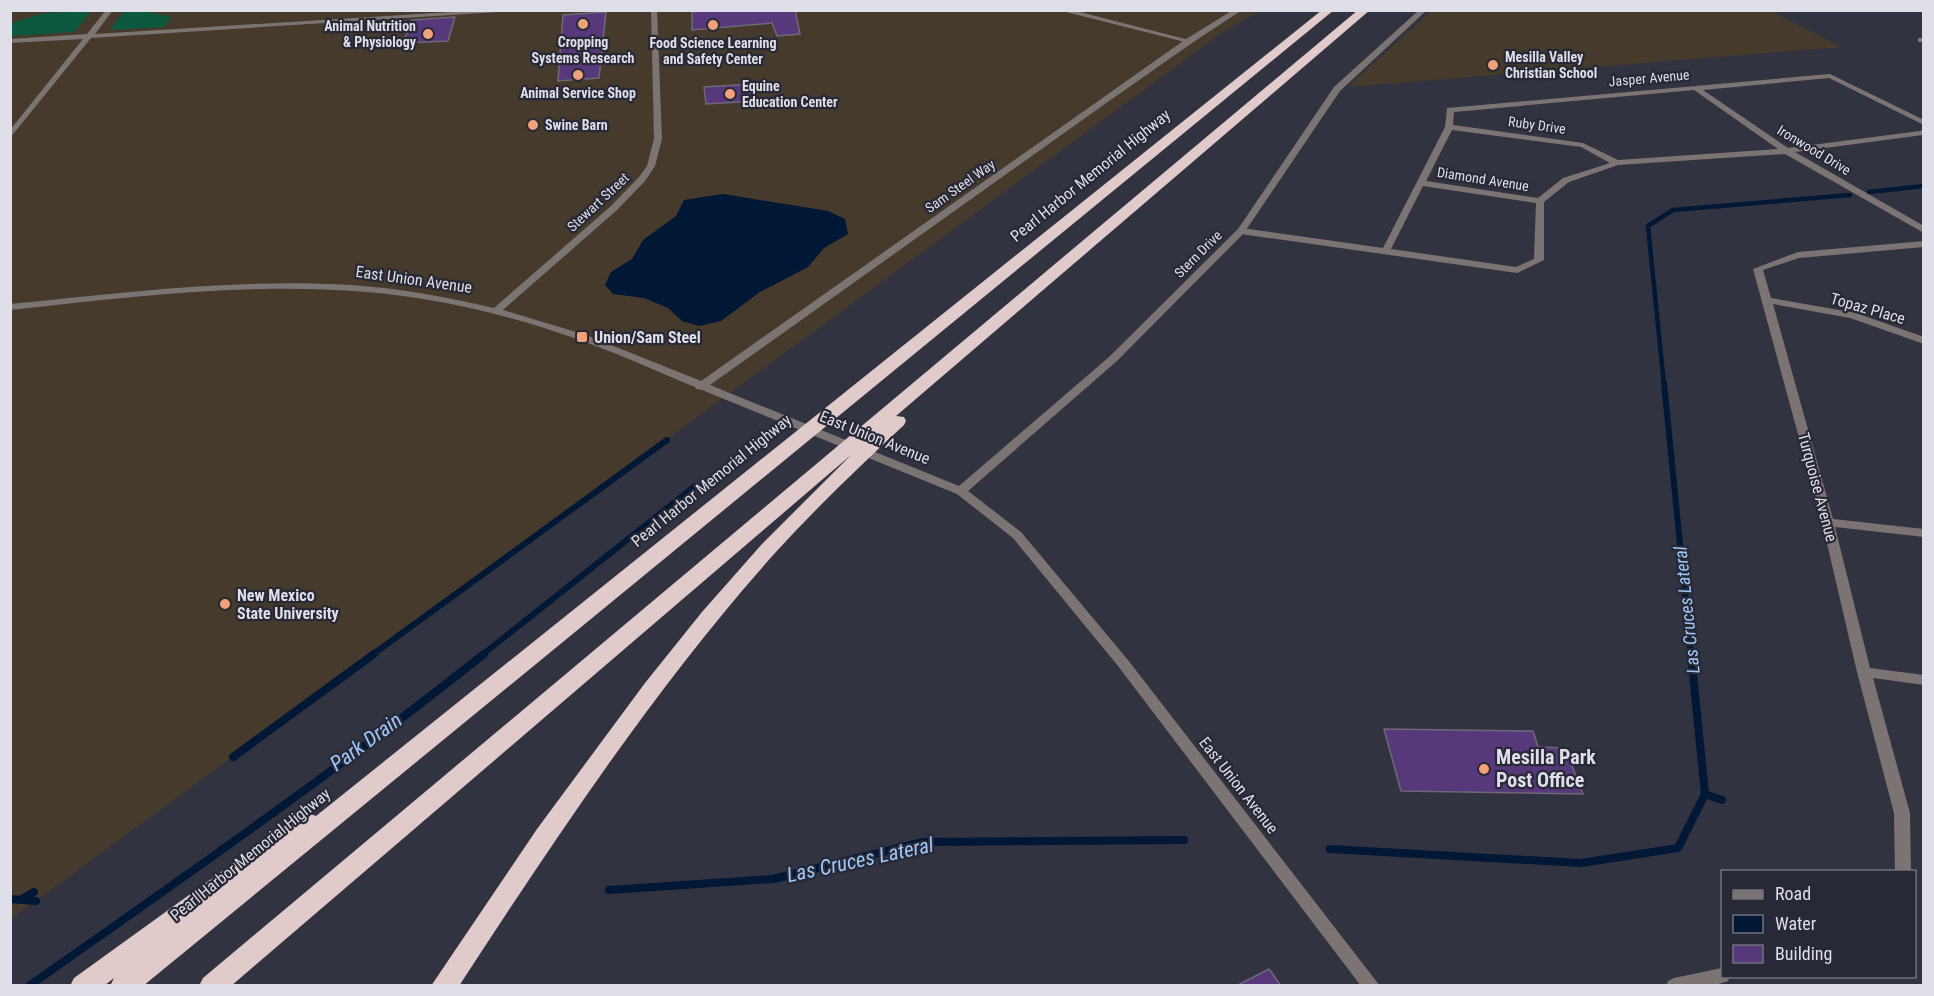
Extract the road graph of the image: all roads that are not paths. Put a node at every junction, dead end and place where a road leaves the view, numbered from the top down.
1 (110, 10) edge
2 (375, 10) edge
3 (526, 10) edge
4 (654, 10) edge
5 (1061, 10) edge
6 (1239, 10) edge
7 (1329, 10) edge
8 (1365, 10) edge
9 (1424, 10) edge
10 (372, 19) junction
11 (91, 36) junction
12 (10, 41) edge
13 (1189, 41) junction
14 (1694, 87) junction
15 (1923, 123) edge
16 (1449, 127) junction
17 (1923, 131) edge
18 (10, 136) edge
19 (1786, 151) junction
20 (1617, 163) junction
21 (1422, 183) junction
22 (1540, 201) junction
23 (1923, 230) edge
24 (1241, 231) junction
25 (1923, 244) edge
26 (1386, 251) junction
27 (1767, 300) junction
28 (10, 307) edge
29 (498, 310) junction
30 (1923, 341) edge
31 (700, 387) junction
32 (897, 413) junction
33 (962, 491) junction
34 (1828, 522) junction
35 (1923, 533) edge
36 (1863, 672) junction
37 (1923, 680) edge
38 (499, 683) junction
39 (545, 835) junction
40 (1903, 870) edge
41 (1721, 976) edge
42 (83, 986) edge
43 (123, 986) edge
44 (212, 986) edge
45 (429, 986) edge
46 (444, 986) edge
47 (1372, 986) edge
48 (1674, 986) edge

1 - 11 street
2 - 10 street
3 - 10 street
4 - 29 street, Stewart Street
5 - 13 street
6 - 13 street, Sam Steel Way
7 - 38 highway, Pearl Harbor Memorial Highway
8 - 32 highway
9 - 24 street, Stern Drive
10 - 11 street
11 - 12 street
11 - 18 street
13 - 31 street, Sam Steel Way
14 - 15 street, Jasper Avenue
14 - 16 street, Jasper Avenue
14 - 19 street, Ironwood Drive
16 - 20 street, Ruby Drive
16 - 21 street, Jasper Avenue
17 - 19 street
19 - 20 street
19 - 23 street, Ironwood Drive
20 - 22 street
21 - 22 street, Diamond Avenue
21 - 26 street, Jasper Avenue
22 - 26 street
24 - 26 street
24 - 33 street, Stern Drive
25 - 27 street, Turquoise Avenue
27 - 30 street, Topaz Place
27 - 34 street, Turquoise Avenue
28 - 29 street, East Union Avenue
29 - 31 street, East Union Avenue
31 - 33 street, East Union Avenue
32 - 39 highway
32 - 44 highway
33 - 47 street, East Union Avenue
34 - 35 street
34 - 36 street, Turquoise Avenue
36 - 37 street
36 - 40 street, Turquoise Avenue
38 - 42 highway
38 - 43 highway, Pearl Harbor Memorial Highway
39 - 45 highway
39 - 46 highway
41 - 48 street

